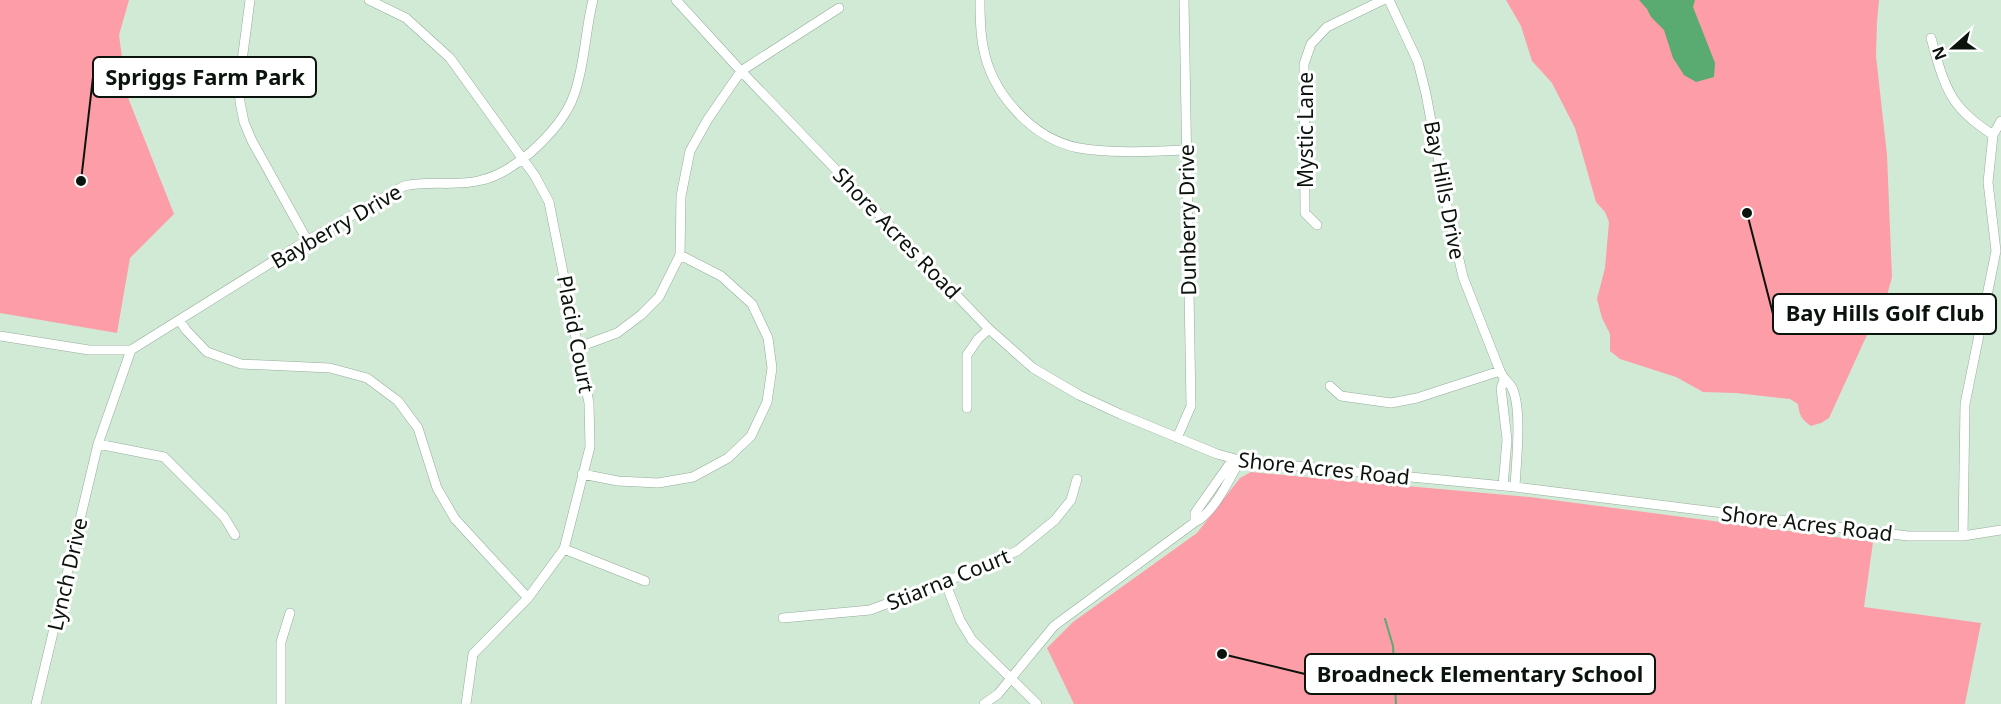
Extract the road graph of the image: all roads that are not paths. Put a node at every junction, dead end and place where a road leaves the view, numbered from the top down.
1 (250, 0) edge
2 (369, 0) edge
3 (593, 0) edge
4 (676, 0) edge
5 (980, 0) edge
6 (1184, 0) edge
7 (1383, 0) edge
8 (1389, 0) edge
9 (839, 8) dead end
10 (1931, 38) dead end
11 (741, 71) junction
12 (2001, 121) edge
13 (1993, 135) junction
14 (1186, 150) junction
15 (522, 159) junction
16 (1317, 225) dead end
17 (307, 240) junction
18 (1999, 252) edge
19 (680, 255) junction
20 (180, 321) junction
21 (989, 329) junction
22 (0, 336) edge
23 (579, 347) junction
24 (131, 350) junction
25 (1502, 375) junction
26 (1330, 386) dead end
27 (967, 408) dead end
28 (1177, 438) junction
29 (98, 444) junction
30 (1236, 460) junction
31 (582, 474) junction
32 (1077, 479) dead end
33 (1503, 486) junction
34 (1515, 487) junction
35 (2001, 530) edge
36 (236, 535) dead end
37 (1963, 536) junction
38 (564, 549) junction
39 (645, 581) dead end
40 (945, 582) junction
41 (528, 598) junction
42 (290, 613) dead end
43 (783, 618) dead end
44 (1011, 679) junction
45 (40, 703) edge
46 (281, 704) edge
47 (466, 704) edge
48 (984, 704) edge
49 (1037, 704) edge

1 - 17 street
2 - 15 street, Placid Court
3 - 15 street, Bayberry Drive
4 - 11 street, Shore Acres Road
5 - 14 street
6 - 14 street, Dunberry Drive
7 - 16 street, Mystic Lane
8 - 25 street, Bay Hills Drive
9 - 11 street
10 - 13 street
11 - 19 street
11 - 21 street, Shore Acres Road
12 - 13 street
13 - 18 street
14 - 28 street, Dunberry Drive
15 - 17 street, Bayberry Drive
15 - 23 street, Placid Court
17 - 20 street, Bayberry Drive
18 - 37 street
19 - 23 street
19 - 31 street
20 - 24 street, Bayberry Drive
20 - 41 street
21 - 27 street
21 - 28 street, Shore Acres Road
22 - 24 street
23 - 31 street, Placid Court
24 - 29 street
25 - 26 street
25 - 33 street, Bay Hills Drive
25 - 34 street, Bay Hills Drive
28 - 30 street, Shore Acres Road
29 - 36 street
29 - 45 street, Lynch Drive
30 - 33 street, Shore Acres Road
30 - 44 street
31 - 38 street, Placid Court
32 - 40 street, Stiarna Court
33 - 34 street, Shore Acres Road
34 - 37 street, Shore Acres Road
35 - 37 street, Shore Acres Road
38 - 39 street
38 - 41 street, Placid Court
40 - 43 street, Stiarna Court
40 - 44 street
41 - 47 street, Placid Court
42 - 46 street
44 - 48 street
44 - 49 street

